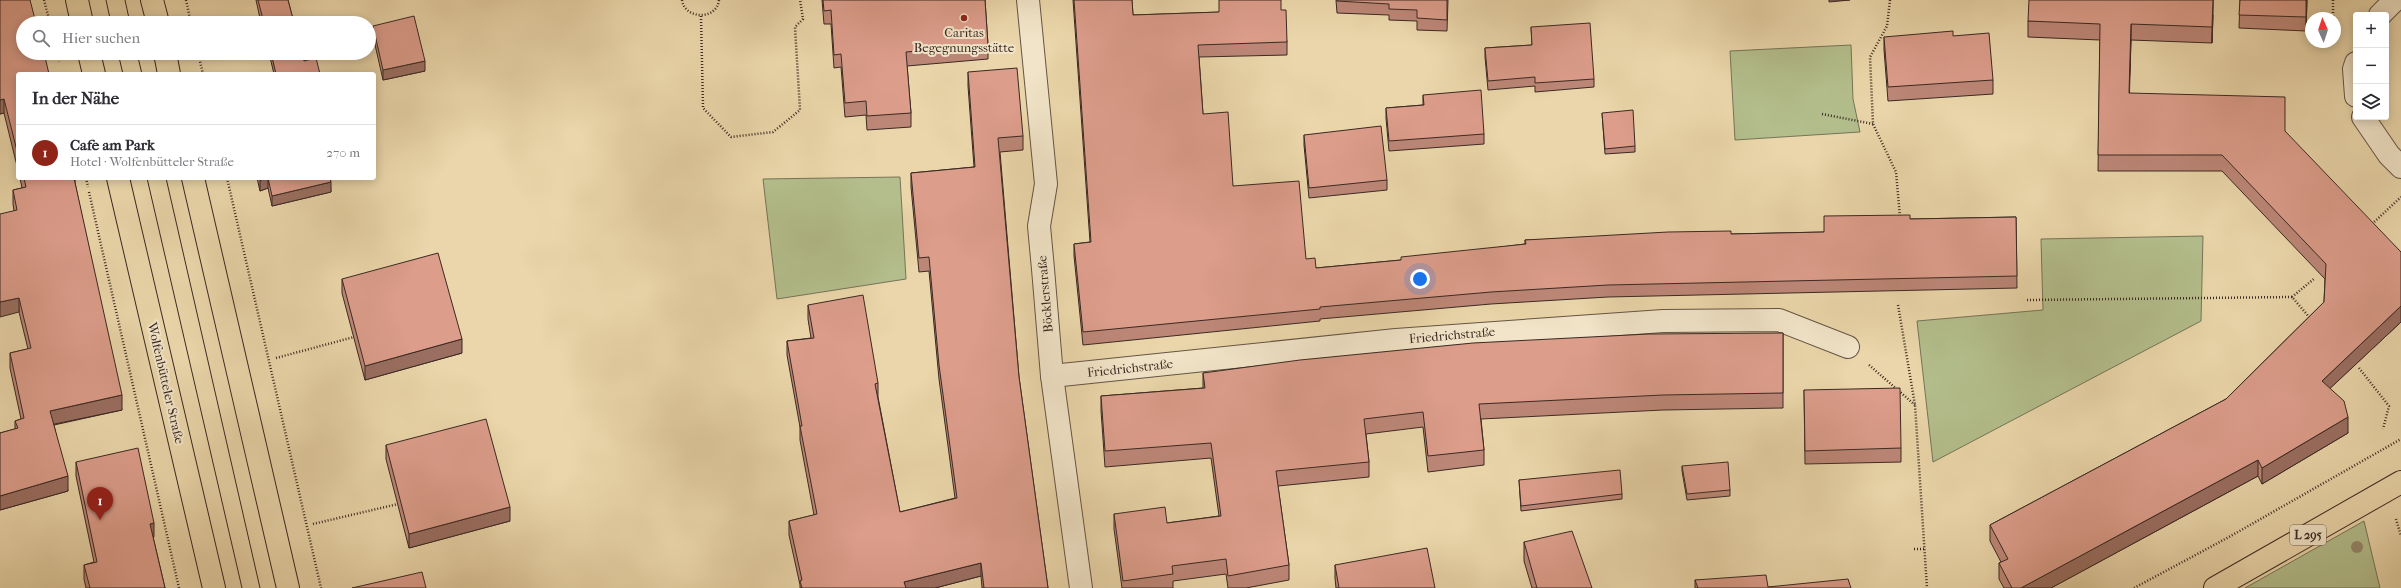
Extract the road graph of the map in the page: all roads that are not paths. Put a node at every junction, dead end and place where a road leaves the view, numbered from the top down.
1 (76, 0) edge
2 (152, 0) edge
3 (1028, 0) edge
4 (2395, 0) edge
5 (2383, 12) edge
6 (80, 16) edge
7 (156, 16) edge
8 (91, 60) edge
9 (166, 60) edge
10 (94, 72) edge
11 (169, 72) edge
12 (2366, 120) edge
13 (2401, 167) edge
14 (118, 180) edge
15 (193, 180) edge
16 (1848, 347) road end
17 (1052, 376) junction
18 (2401, 482) edge
19 (214, 588) edge
20 (288, 588) edge
21 (1081, 588) edge
22 (2215, 588) edge

1 - 6 main road
2 - 7 main road
3 - 17 street, Böcklerstraße
4 - 5 street
8 - 10 main road
9 - 11 main road
12 - 13 street
14 - 19 main road, Wolfenbütteler Straße
15 - 20 main road
16 - 17 street, Friedrichstraße
17 - 21 street, Böcklerstraße
18 - 22 main road, L 295

